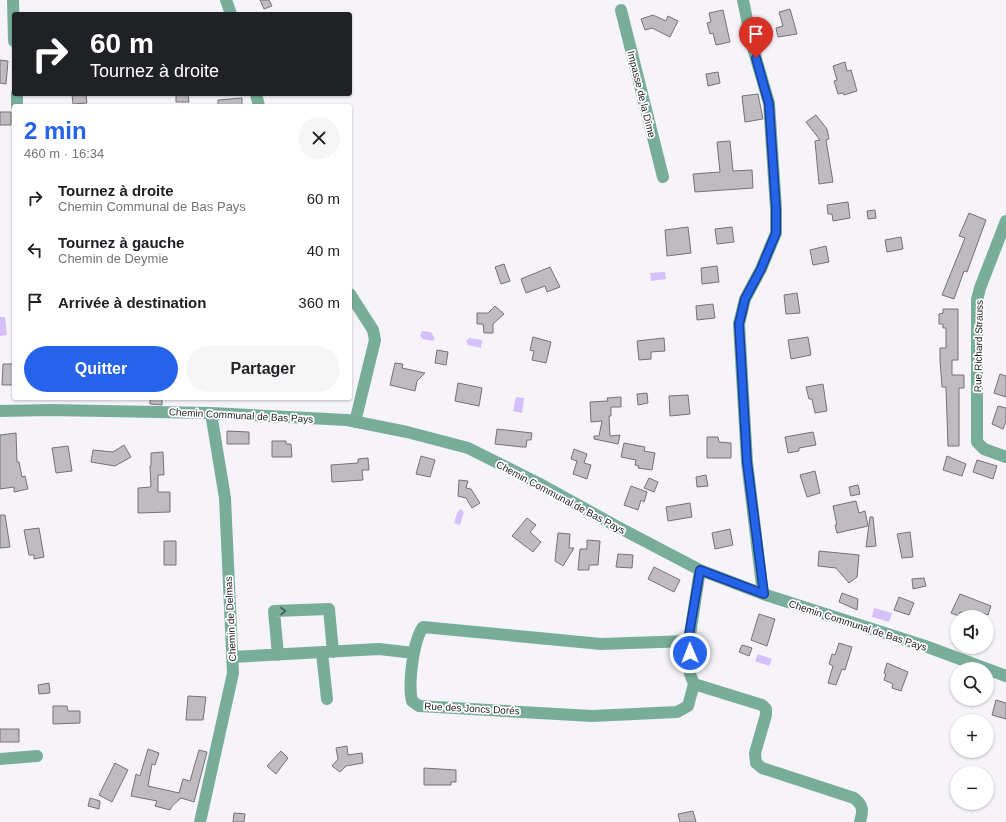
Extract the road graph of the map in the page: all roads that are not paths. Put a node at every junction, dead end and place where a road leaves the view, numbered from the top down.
1 (13, 0) edge
2 (226, 0) edge
3 (743, 0) edge
4 (621, 10) dead end
5 (13, 12) edge
6 (230, 12) edge
7 (663, 177) dead end
8 (1006, 221) edge
9 (352, 297) edge
10 (50, 404) edge
11 (0, 411) edge
12 (211, 413) junction
13 (355, 422) junction
14 (1006, 457) edge
15 (700, 570) junction
16 (764, 594) junction
17 (688, 641) junction
18 (328, 653) junction
19 (414, 653) junction
20 (278, 655) junction
21 (232, 657) junction
22 (1006, 676) edge
23 (694, 684) junction
24 (327, 699) dead end
25 (37, 756) dead end
26 (0, 759) edge
27 (200, 822) edge
28 (860, 822) edge

1 - 5 street
2 - 6 street
3 - 16 street
4 - 7 street, Impasse de la Dîme
8 - 14 street, Rue Richard Strauss
9 - 13 street
10 - 11 street, Chemin Communal de Bas Pays
10 - 12 street, Chemin Communal de Bas Pays
12 - 13 street, Chemin Communal de Bas Pays
12 - 21 street, Chemin de Delmas
13 - 15 street, Chemin Communal de Bas Pays
15 - 16 street, Chemin Communal de Bas Pays
15 - 17 street, Rue des Joncs Dorés
16 - 22 street, Chemin Communal de Bas Pays
17 - 19 street, Rue des Joncs Dorés
17 - 23 street, Rue des Joncs Dorés
18 - 19 street
18 - 20 street
20 -> 18 street
18 - 24 street
19 - 23 street, Rue des Joncs Dorés
20 - 21 street
21 - 27 street, Chemin de Delmas
23 - 28 street
25 - 26 street

